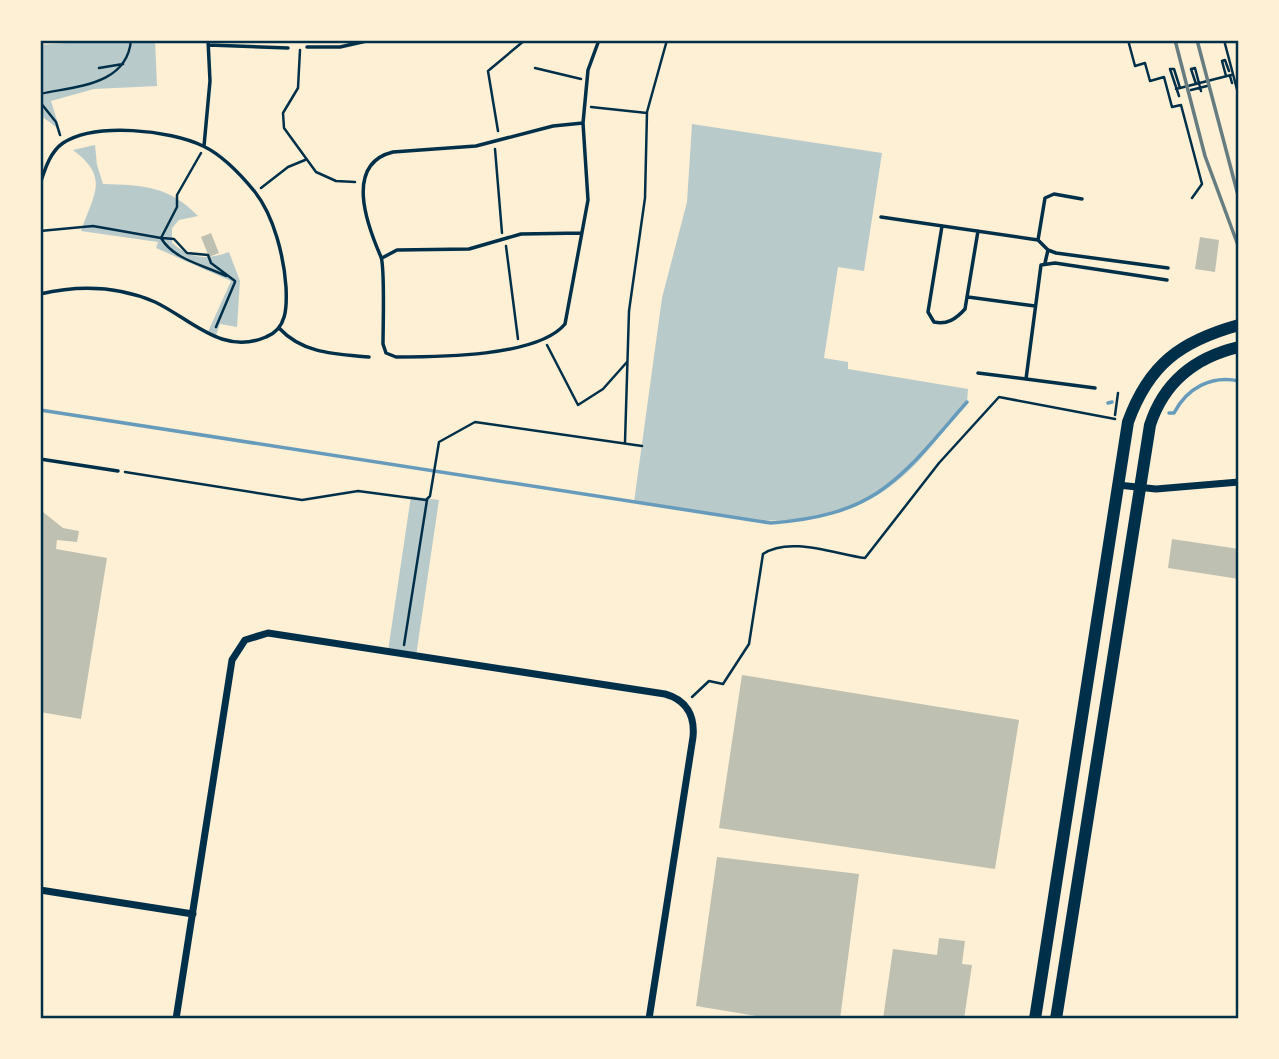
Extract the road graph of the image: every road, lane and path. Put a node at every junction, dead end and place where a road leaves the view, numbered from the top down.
1 (131, 40) edge
2 (371, 40) edge
3 (525, 40) edge
4 (599, 40) edge
5 (667, 40) edge
6 (1128, 40) edge
7 (1224, 40) edge
8 (208, 43) edge
9 (307, 47) joint
10 (288, 48) dead end
11 (1224, 55) dead end
12 (123, 64) junction
13 (1233, 65) junction
14 (99, 68) dead end
15 (535, 68) dead end
16 (587, 80) junction
17 (1174, 83) junction
18 (1232, 83) dead end
19 (1166, 85) junction
20 (1199, 86) junction
21 (1207, 86) dead end
22 (1178, 89) junction
23 (1191, 90) dead end
24 (40, 94) edge
25 (1239, 97) edge
26 (40, 102) edge
27 (584, 107) junction
28 (647, 113) junction
29 (583, 123) junction
30 (500, 141) junction
31 (64, 142) junction
32 (204, 147) junction
33 (305, 160) junction
34 (362, 183) junction
35 (40, 184) edge
36 (256, 193) junction
37 (1192, 198) dead end
38 (1083, 199) dead end
39 (881, 217) dead end
40 (942, 226) junction
41 (40, 230) edge
42 (978, 231) junction
43 (582, 233) junction
44 (161, 238) junction
45 (1038, 240) junction
46 (1048, 250) junction
47 (382, 258) junction
48 (1045, 263) junction
49 (1168, 268) dead end
50 (1167, 280) dead end
51 (236, 281) junction
52 (40, 295) edge
53 (968, 297) junction
54 (1036, 306) junction
55 (1239, 325) edge
56 (279, 328) junction
57 (212, 337) junction
58 (544, 339) junction
59 (1239, 346) edge
60 (369, 357) dead end
61 (627, 362) junction
62 (978, 373) dead end
63 (1026, 379) junction
64 (1095, 388) dead end
65 (1118, 393) dead end
66 (625, 443) junction
67 (642, 446) dead end
68 (40, 459) edge
69 (118, 471) joint
70 (1239, 482) edge
71 (1118, 485) junction
72 (1139, 488) junction
73 (429, 498) junction
74 (403, 654) junction
75 (685, 705) junction
76 (40, 890) edge
77 (193, 914) junction
78 (176, 1019) edge
79 (649, 1019) edge
80 (1035, 1019) edge
81 (1056, 1019) edge

1 - 12 path
2 - 9 lane
3 - 30 path
4 - 16 lane
5 - 28 path
6 - 19 path
7 - 13 path
8 - 10 lane
8 - 32 lane
9 - 33 path
11 - 13 path
12 - 14 path
12 - 24 path
13 - 25 path
15 - 16 path
16 - 27 lane
17 - 19 path
17 - 22 path
17 - 22 path
18 - 20 path
19 - 37 path
20 - 21 path
20 - 22 path
20 - 23 path
26 - 31 path
27 - 28 path
27 - 29 lane
28 - 61 path
29 - 30 lane
29 - 43 lane
30 - 34 lane
31 - 32 lane
31 - 35 lane
32 - 36 lane
32 - 44 path
33 - 34 path
33 - 36 path
34 - 47 lane
36 - 56 lane
38 - 45 lane
39 - 40 lane
40 - 42 lane
40 - 53 lane
41 - 44 path
42 - 45 lane
42 - 53 lane
43 - 47 lane
43 - 58 lane
44 - 51 path
44 - 51 path
45 - 46 lane
46 - 48 lane
46 - 49 lane
47 - 58 lane
48 - 50 lane
48 - 54 lane
51 - 57 path
52 - 57 lane
53 - 54 lane
54 - 63 lane
55 - 71 highway
56 - 57 lane
56 - 60 lane
58 - 61 path
59 - 72 highway
61 - 66 path
62 - 63 lane
63 - 64 lane
65 - 75 path
66 - 67 path
66 - 73 path
68 - 69 lane
69 - 73 path
70 - 72 street
71 - 72 street
71 - 80 highway
72 - 81 highway
73 - 74 path
74 - 75 street
74 - 77 street
75 - 79 street
76 - 77 street
77 - 78 street

